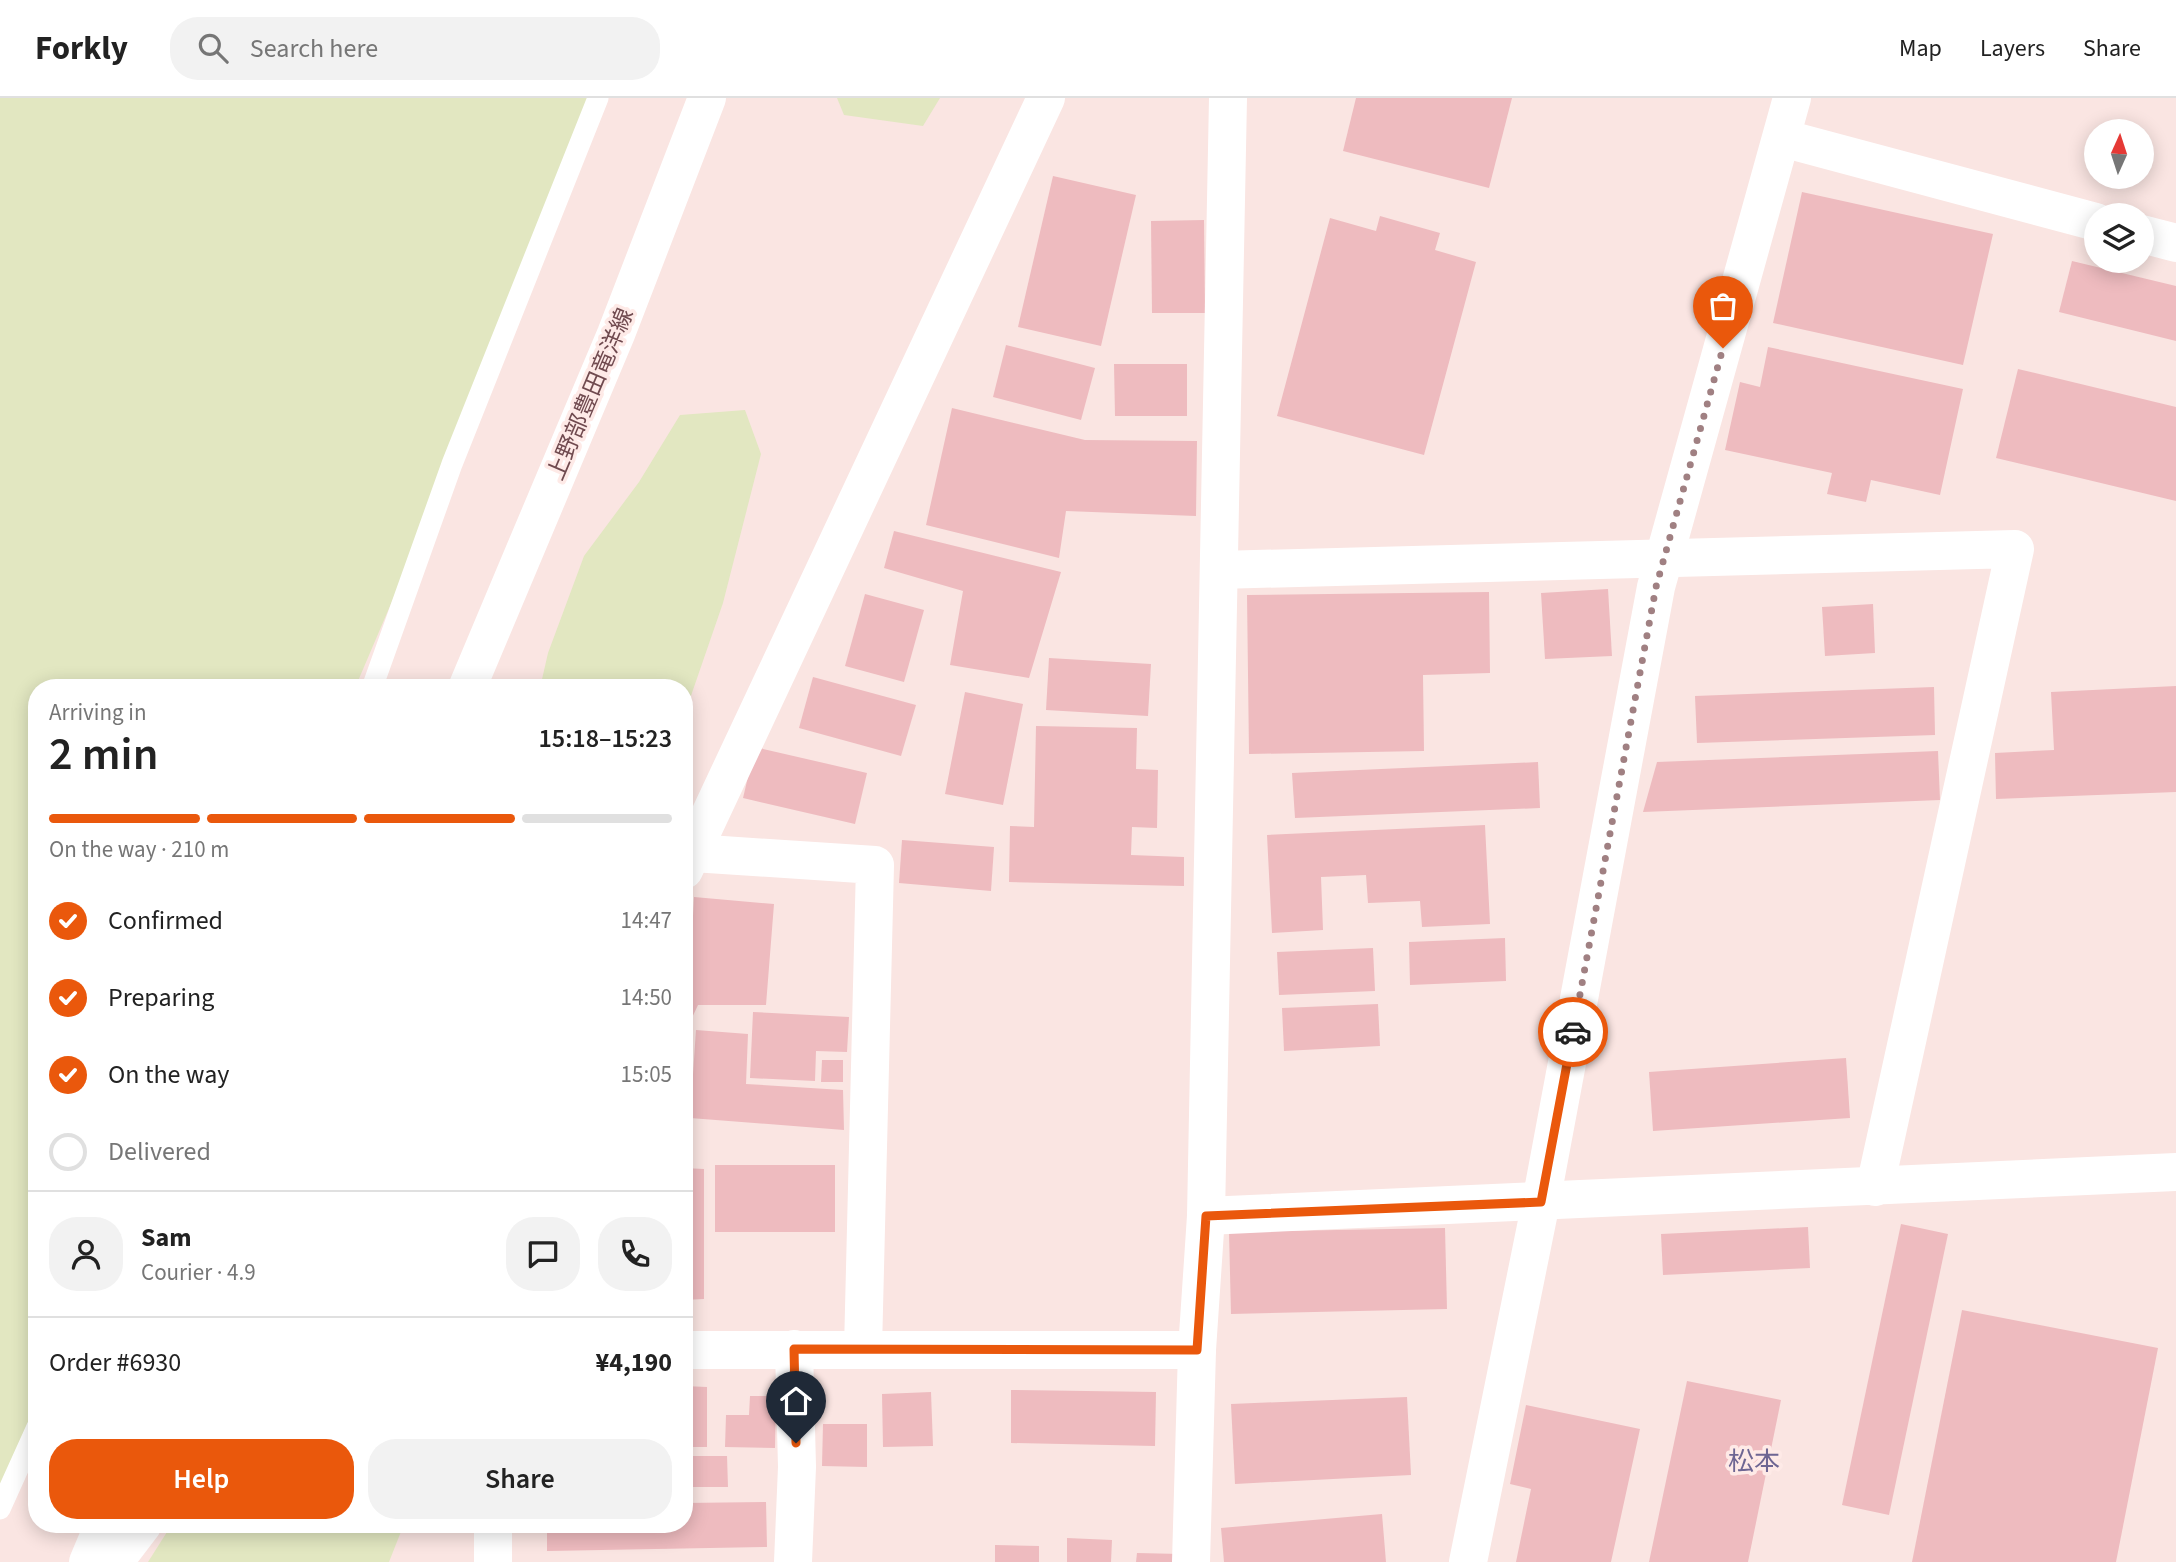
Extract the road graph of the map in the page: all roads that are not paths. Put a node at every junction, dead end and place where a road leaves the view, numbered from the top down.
1 (598, 98) edge
2 (707, 98) edge
3 (1046, 98) edge
4 (1228, 98) edge
5 (1792, 98) edge
6 (1782, 138) junction
7 (2084, 219) edge
8 (2154, 237) edge
9 (2176, 243) edge
10 (1664, 559) junction
11 (1219, 569) junction
12 (375, 679) edge
13 (471, 679) edge
14 (693, 851) edge
15 (693, 862) edge
16 (2176, 1172) edge
17 (1875, 1186) junction
18 (1541, 1202) junction
19 (1206, 1216) junction
20 (794, 1349) junction
21 (863, 1349) junction
22 (693, 1350) edge
23 (1197, 1350) junction
24 (28, 1447) edge
25 (0, 1509) edge
26 (100, 1533) edge
27 (136, 1533) edge
28 (493, 1533) edge
29 (88, 1562) edge
30 (114, 1562) edge
31 (493, 1562) edge
32 (793, 1562) edge
33 (1191, 1562) edge
34 (1468, 1562) edge

1 - 12 lane
2 - 13 street, 上野部豊田竜洋線
3 - 14 street
4 - 11 street
5 - 6 street
6 - 7 street
6 - 10 street
8 - 9 street
10 - 11 street
10 - 17 street
10 - 18 street
11 - 19 street
15 - 21 street
16 - 17 street
17 - 18 street
18 - 19 street
18 - 34 street
19 - 23 street
20 - 21 street
20 - 22 street
20 - 32 street
21 - 23 street
23 - 33 street
24 - 25 lane
26 - 29 street
27 - 30 street
28 - 31 street

